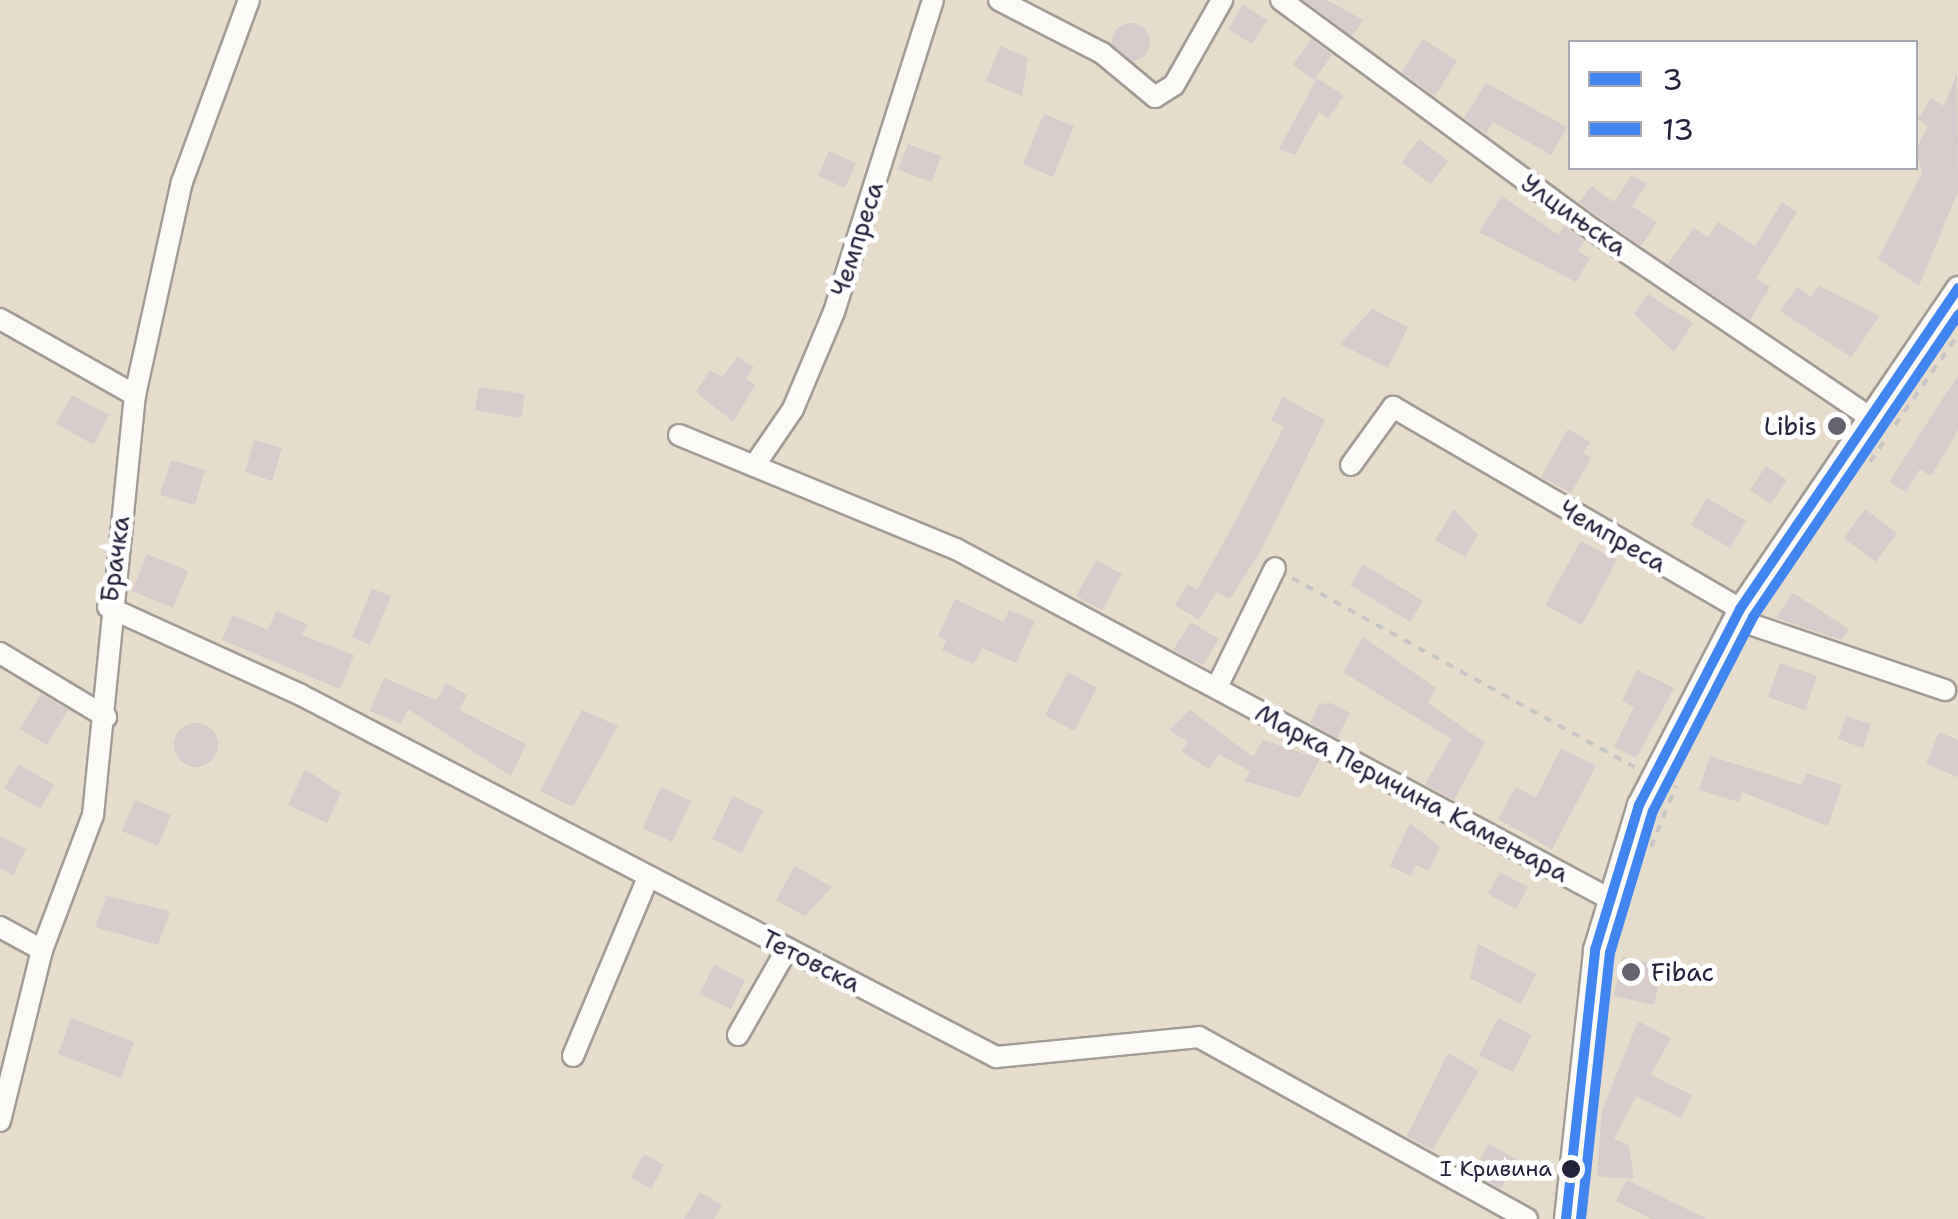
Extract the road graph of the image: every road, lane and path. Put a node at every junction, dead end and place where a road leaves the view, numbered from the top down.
1 (249, 0) edge
2 (934, 0) edge
3 (999, 0) edge
4 (1222, 0) edge
5 (1281, 0) edge
6 (1958, 288) edge
7 (0, 319) edge
8 (1958, 335) edge
9 (135, 394) junction
10 (1874, 420) junction
11 (679, 435) dead end
12 (1351, 465) dead end
13 (754, 466) junction
14 (1865, 468) dead end
15 (1275, 568) joint
16 (108, 607) junction
17 (1738, 614) junction
18 (0, 653) edge
19 (1217, 688) junction
20 (1945, 690) dead end
21 (106, 717) junction
22 (1652, 777) junction
23 (1678, 782) dead end
24 (1644, 865) dead end
25 (648, 878) junction
26 (1608, 898) junction
27 (0, 927) edge
28 (787, 949) junction
29 (42, 950) junction
30 (738, 1035) dead end
31 (573, 1056) dead end
32 (0, 1122) edge
33 (1527, 1219) edge
34 (1566, 1219) edge

1 - 9 street, Брачка
2 - 13 street, Чемпреса
3 - 4 street
5 - 10 street, Улцињска
6 - 10 street
7 - 9 street
8 - 14 path
9 - 16 street, Брачка
10 - 17 street
11 - 13 street, Марка Перичина Камењара
12 - 17 street, Чемпреса
13 - 19 street, Марка Перичина Камењара
15 - 19 street
15 - 22 path
16 - 21 street, Брачка
16 - 25 street, Тетовска
17 - 20 street
17 - 22 street
18 - 21 street
19 - 26 street, Марка Перичина Камењара
21 - 29 street, Брачка
22 - 26 street
23 - 24 path
25 - 28 street, Тетовска
25 - 31 street
26 - 34 street
27 - 29 street
28 - 30 street
28 - 33 street, Тетовска
29 - 32 street, Брачка

